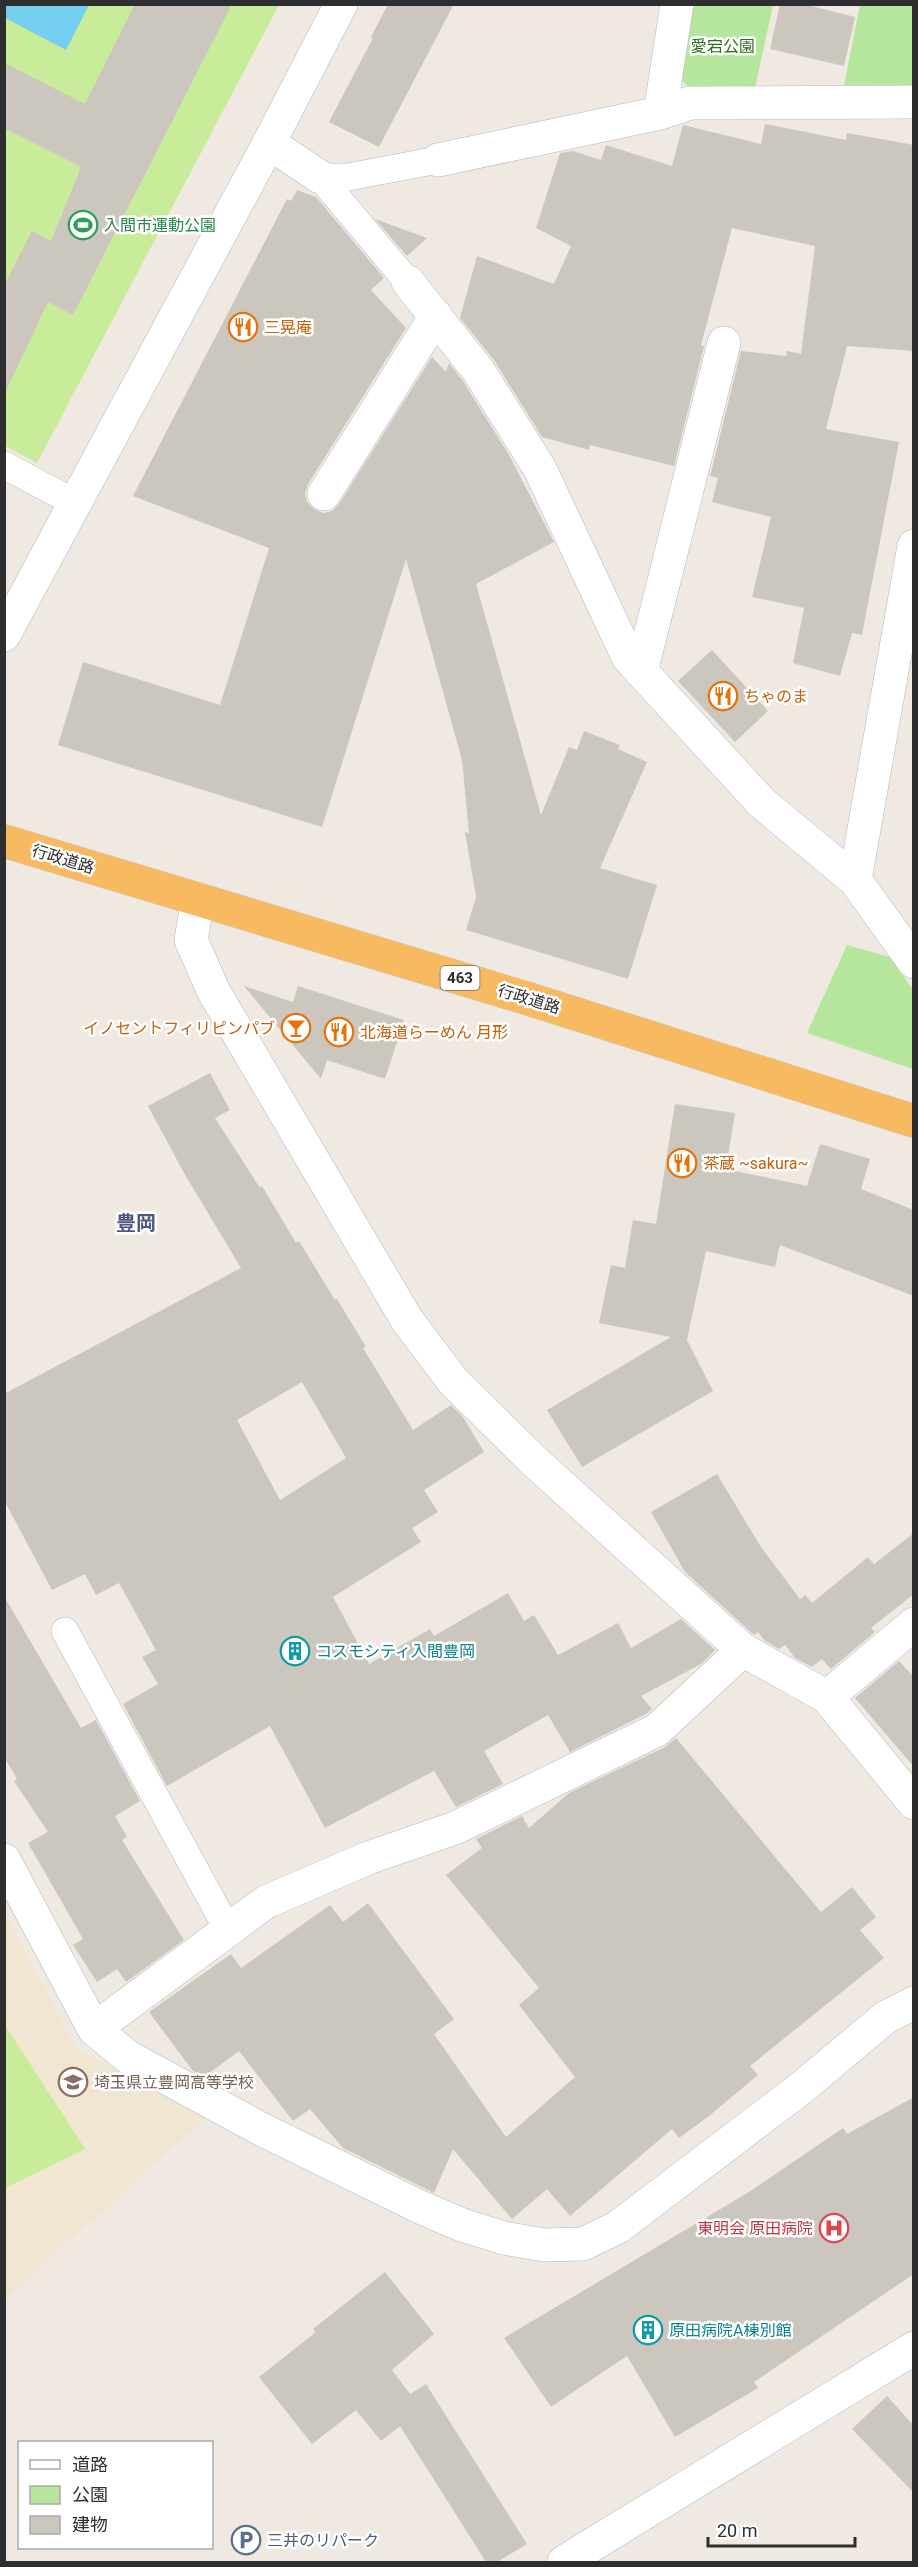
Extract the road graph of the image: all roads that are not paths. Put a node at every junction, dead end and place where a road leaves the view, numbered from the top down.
1 (341, 4) edge
2 (677, 4) edge
3 (914, 102) edge
4 (660, 113) junction
5 (269, 143) junction
6 (438, 160) joint
7 (320, 177) junction
8 (408, 282) joint
9 (436, 316) junction
10 (724, 343) dead end
11 (4, 465) edge
12 (324, 494) dead end
13 (75, 503) junction
14 (914, 546) edge
15 (4, 635) edge
16 (641, 672) junction
17 (4, 841) edge
18 (855, 880) junction
19 (198, 899) junction
20 (914, 962) edge
21 (914, 1121) edge
22 (914, 1624) edge
23 (65, 1631) dead end
24 (743, 1650) junction
25 (827, 1697) junction
26 (914, 1803) edge
27 (4, 1860) edge
28 (228, 1930) junction
29 (914, 2003) edge
30 (94, 2029) junction
31 (914, 2348) edge
32 (564, 2562) edge

1 - 5 street
2 - 4 street
3 - 4 street
4 - 6 street
5 - 7 street
5 - 13 street
6 - 7 lane
7 - 8 lane
8 - 9 street
9 - 12 street
9 - 16 street
10 - 16 street
11 - 13 lane
13 - 15 street
14 - 18 street
16 - 18 street
17 - 19 highway, 行政道路 / 463
18 - 20 street
19 - 21 highway, 行政道路 / 463
19 - 24 street
22 - 25 street
23 - 28 lane
24 - 25 street
24 - 28 street
25 - 26 street
27 - 30 street
28 - 30 street
29 - 30 street
31 - 32 street

